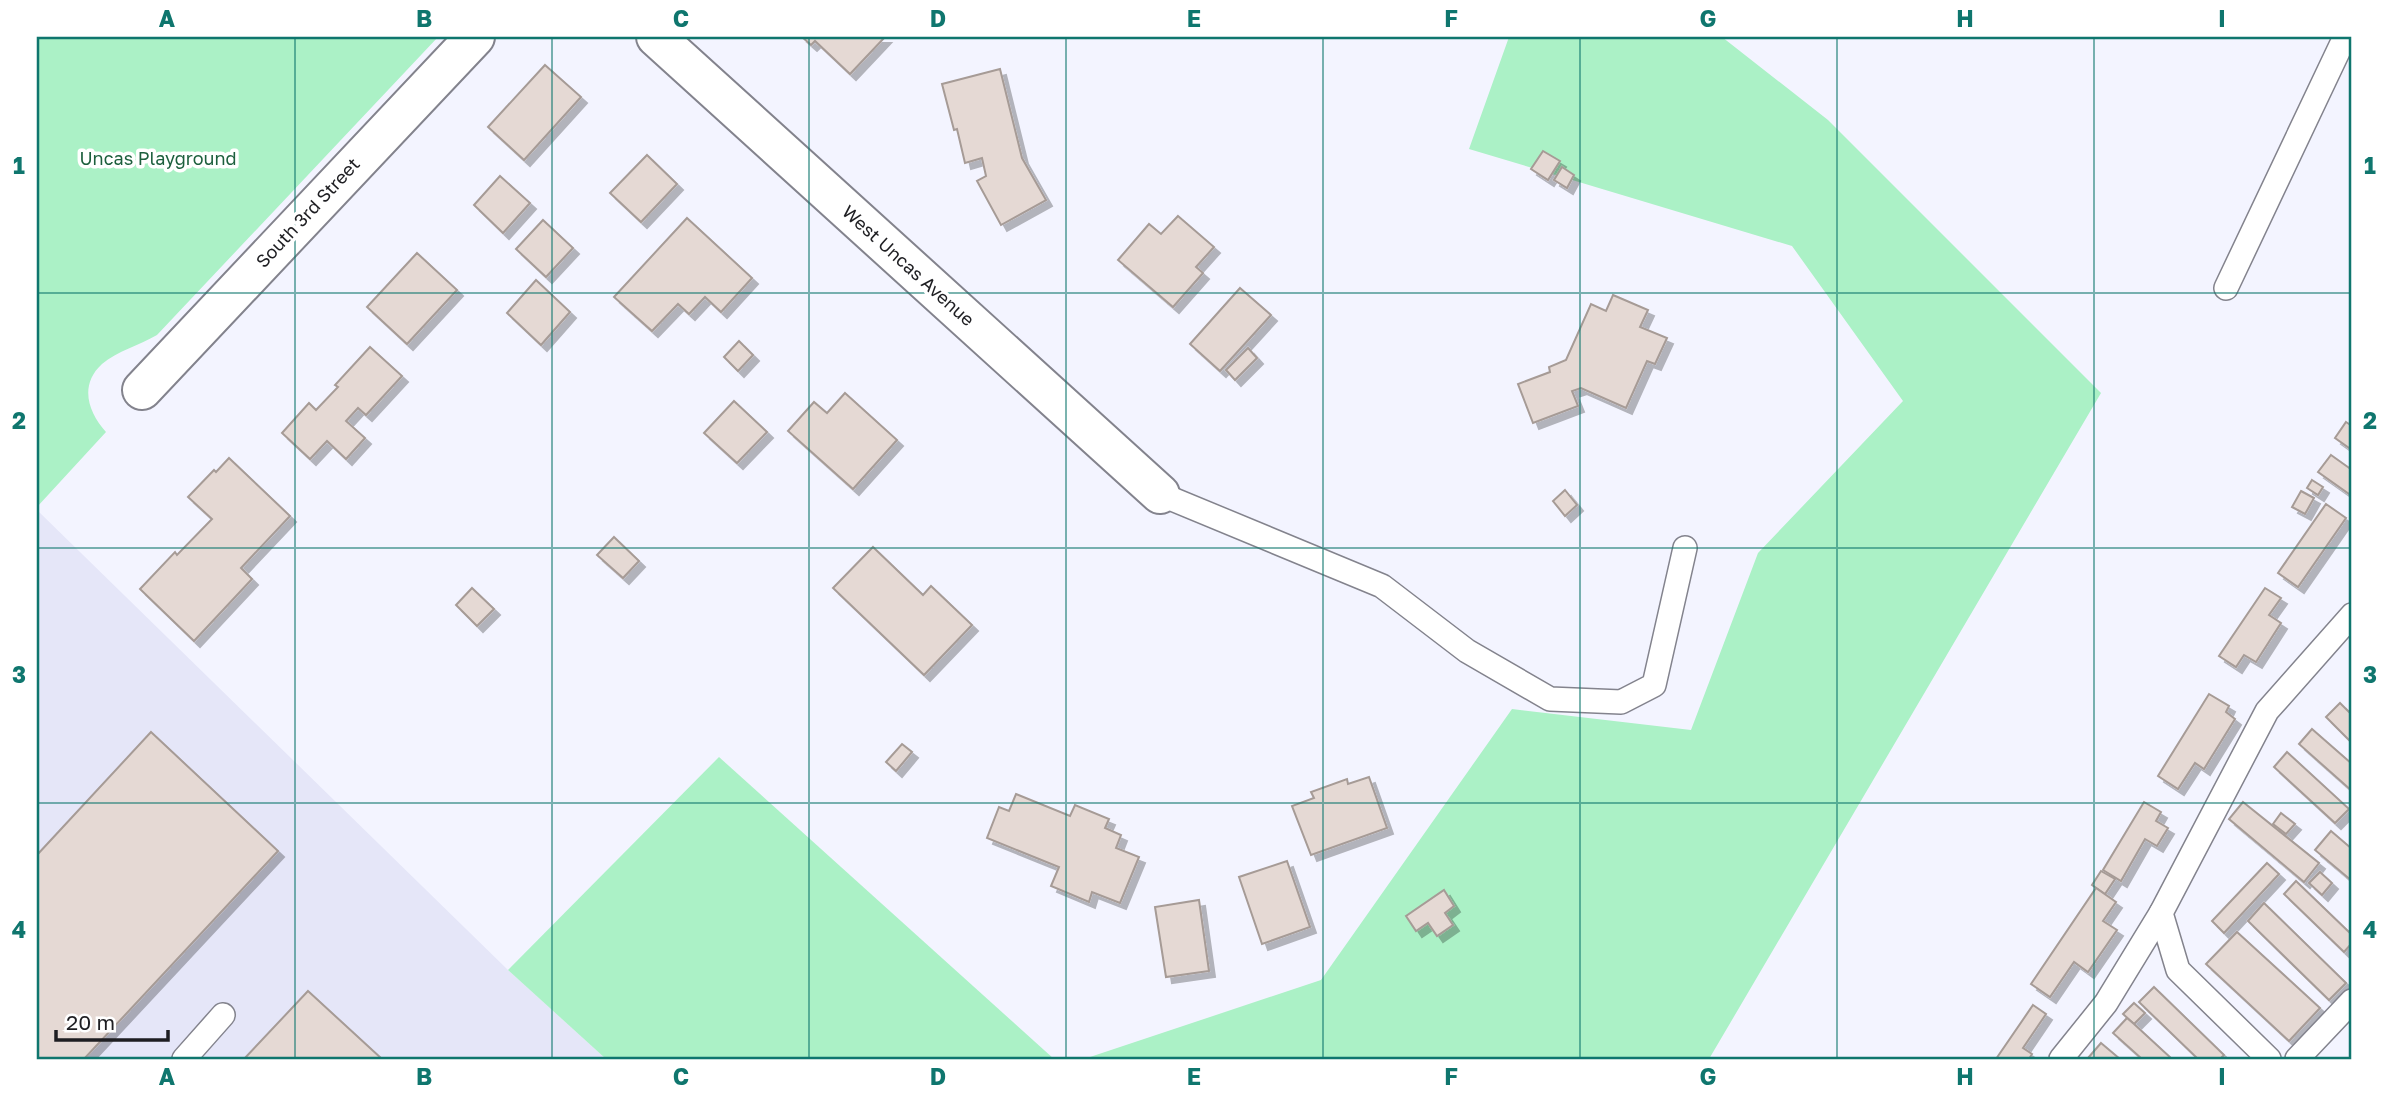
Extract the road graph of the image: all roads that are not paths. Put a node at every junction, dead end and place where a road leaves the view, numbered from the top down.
1 (475, 37) edge
2 (656, 37) edge
3 (2344, 37) edge
4 (2226, 288) dead end
5 (142, 390) dead end
6 (1160, 494) joint
7 (1685, 548) dead end
8 (2352, 615) edge
9 (2161, 913) junction
10 (2352, 1001) edge
11 (223, 1015) dead end
12 (184, 1059) edge
13 (2061, 1059) edge
14 (2269, 1059) edge
15 (2297, 1059) edge

1 - 5 street, South 3rd Street
2 - 6 street, West Uncas Avenue
3 - 4 lane
6 - 7 lane
8 - 9 lane
9 - 13 lane
9 - 14 lane
10 - 15 lane
11 - 12 lane

